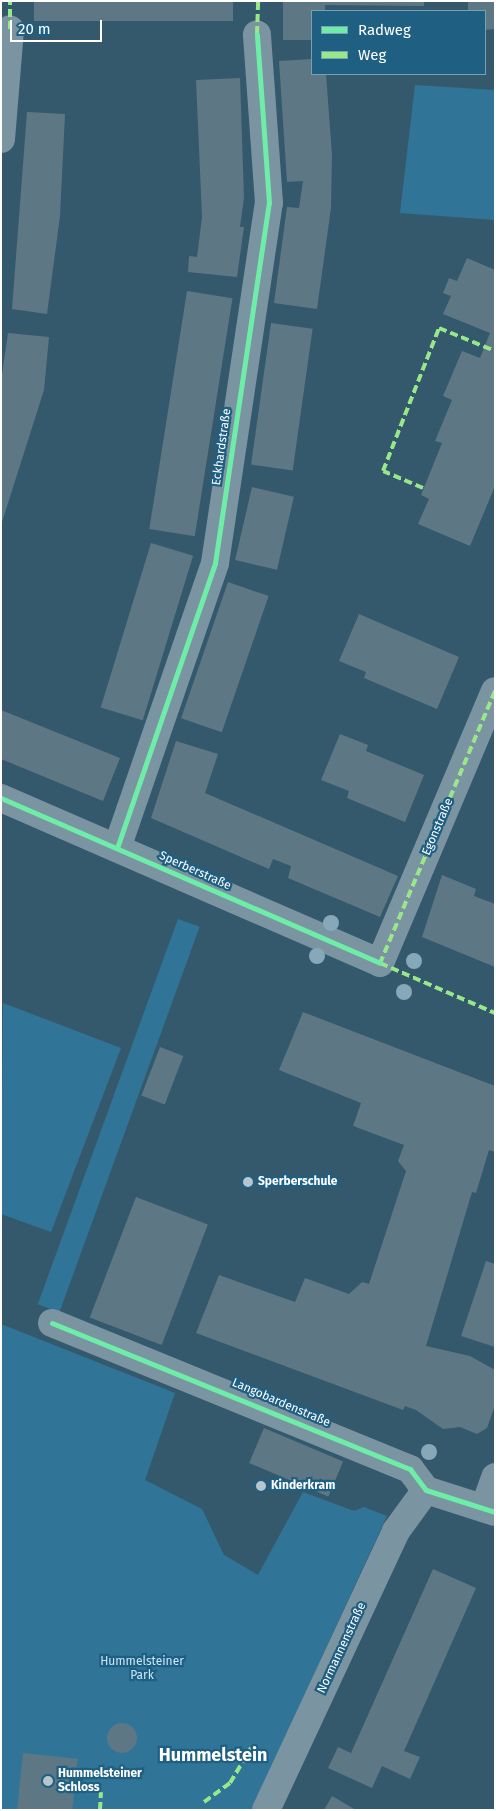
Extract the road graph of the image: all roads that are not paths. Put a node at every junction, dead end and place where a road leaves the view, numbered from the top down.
1 (10, 29) dead end
2 (257, 34) dead end
3 (1, 139) edge
4 (495, 691) edge
5 (1, 798) edge
6 (117, 848) junction
7 (380, 963) joint
8 (52, 1323) dead end
9 (495, 1477) edge
10 (426, 1490) junction
11 (489, 1510) edge
12 (266, 1810) edge

1 - 3 street
2 - 6 street, Eckhardstraße
4 - 7 street, Egonstraße
5 - 6 street, Sperberstraße
6 - 7 street, Sperberstraße
8 - 10 street, Langobardenstraße
9 - 11 street
10 - 11 street
10 - 12 street, Normannenstraße

